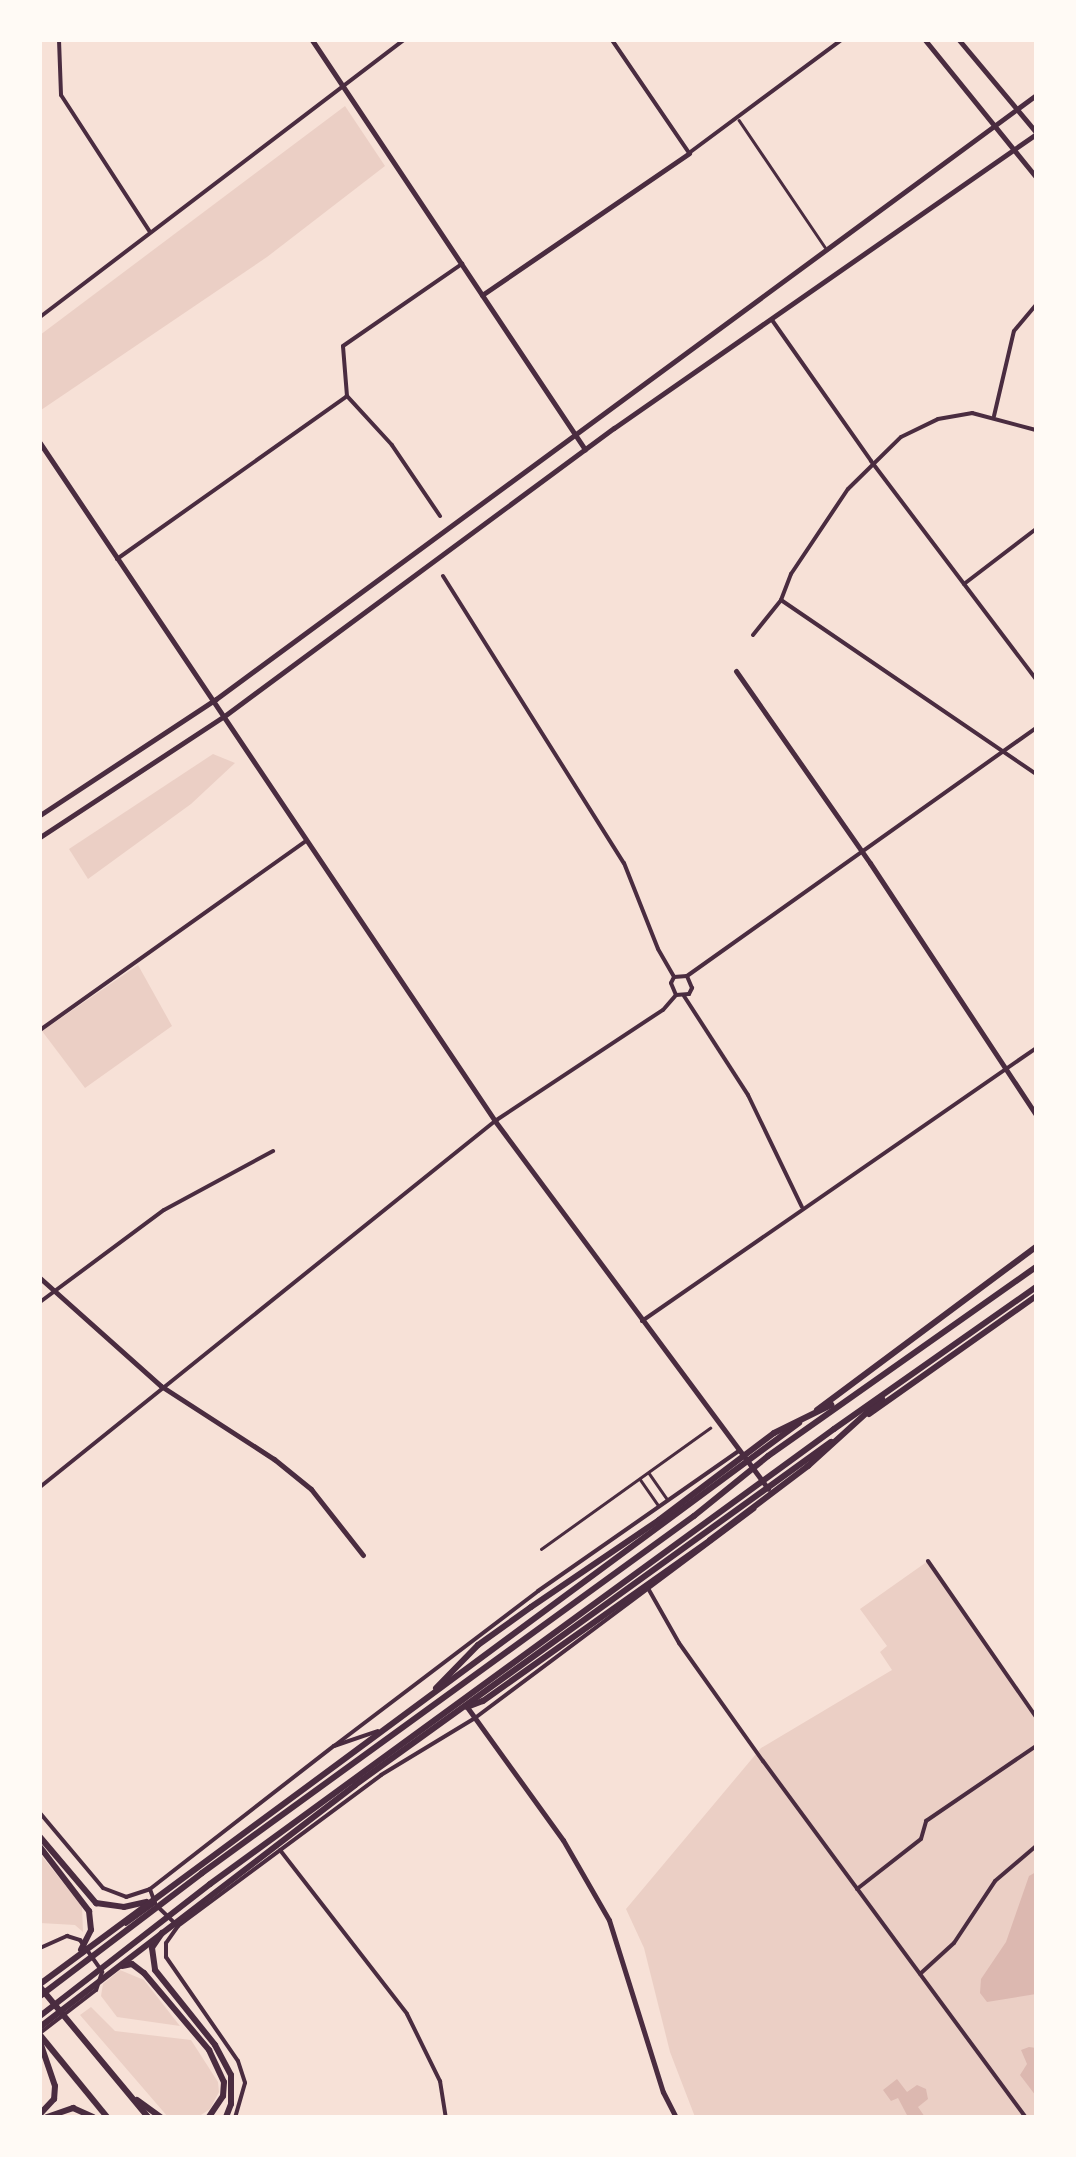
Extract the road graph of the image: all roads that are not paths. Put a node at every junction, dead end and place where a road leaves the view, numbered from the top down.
1 (58, 40) edge
2 (312, 40) edge
3 (403, 40) edge
4 (612, 40) edge
5 (841, 40) edge
6 (926, 40) edge
7 (959, 40) edge
8 (342, 84) junction
9 (1036, 95) edge
10 (1017, 108) junction
11 (738, 118) junction
12 (995, 122) junction
13 (1036, 133) edge
14 (1016, 148) junction
15 (689, 153) junction
16 (1036, 176) edge
17 (150, 232) junction
18 (825, 247) junction
19 (462, 264) junction
20 (482, 295) junction
21 (1036, 305) edge
22 (40, 317) edge
23 (771, 318) junction
24 (347, 396) junction
25 (994, 416) junction
26 (1036, 430) edge
27 (576, 436) junction
28 (40, 443) edge
29 (586, 452) junction
30 (872, 461) junction
31 (440, 516) dead end
32 (1036, 529) edge
33 (117, 560) junction
34 (444, 576) dead end
35 (964, 584) junction
36 (781, 600) junction
37 (753, 635) dead end
38 (736, 671) dead end
39 (1036, 679) edge
40 (216, 699) junction
41 (223, 718) junction
42 (1036, 728) edge
43 (1004, 752) junction
44 (1036, 774) edge
45 (40, 816) edge
46 (40, 838) edge
47 (306, 841) junction
48 (858, 850) junction
49 (687, 976) junction
50 (674, 977) junction
51 (676, 995) junction
52 (684, 996) junction
53 (40, 1030) edge
54 (1036, 1048) edge
55 (1007, 1071) junction
56 (1036, 1114) edge
57 (495, 1122) junction
58 (273, 1151) dead end
59 (802, 1207) junction
60 (1036, 1247) edge
61 (1036, 1267) edge
62 (40, 1278) edge
63 (1036, 1287) edge
64 (53, 1292) junction
65 (1036, 1296) edge
66 (40, 1302) edge
67 (642, 1321) junction
68 (902, 1381) junction
69 (161, 1386) junction
70 (850, 1396) junction
71 (710, 1428) dead end
72 (740, 1450) junction
73 (747, 1460) junction
74 (648, 1472) junction
75 (640, 1478) junction
76 (40, 1487) edge
77 (768, 1489) junction
78 (668, 1500) junction
79 (659, 1506) junction
80 (541, 1549) dead end
81 (362, 1555) dead end
82 (928, 1561) dead end
83 (649, 1590) junction
84 (436, 1688) junction
85 (466, 1707) junction
86 (1036, 1716) edge
87 (475, 1718) junction
88 (378, 1731) junction
89 (334, 1746) junction
90 (1036, 1746) edge
91 (40, 1813) edge
92 (40, 1836) edge
93 (1036, 1846) edge
94 (40, 1847) edge
95 (280, 1850) junction
96 (857, 1888) junction
97 (150, 1890) junction
98 (155, 1903) junction
99 (178, 1926) junction
100 (166, 1928) junction
101 (40, 1948) edge
102 (92, 1951) junction
103 (77, 1955) junction
104 (112, 1971) junction
105 (920, 1974) junction
106 (40, 1985) edge
107 (40, 1996) edge
108 (40, 2016) edge
109 (40, 2034) edge
110 (126, 2092) junction
111 (43, 2115) edge
112 (92, 2117) edge
113 (107, 2117) edge
114 (148, 2117) edge
115 (160, 2117) edge
116 (209, 2117) edge
117 (226, 2117) edge
118 (235, 2117) edge
119 (446, 2117) edge
120 (676, 2117) edge
121 (1025, 2117) edge

1 - 17 street
2 - 8 street
3 - 8 street
4 - 15 street
5 - 11 street
6 - 12 street
7 - 10 street
8 - 17 street
8 - 19 street
9 - 10 street
10 - 12 street
10 - 13 street
11 - 15 street
11 - 18 street
12 - 14 street
12 - 18 street
13 - 14 street
14 - 16 street
14 - 23 street
15 - 20 street
17 - 22 street
18 - 27 street
19 - 20 street
19 - 24 street
20 - 27 street
21 - 25 street
23 - 29 street
23 - 30 street
24 - 31 street
24 - 33 street
25 - 26 street
25 - 30 street
27 - 29 street
27 - 40 street
28 - 33 street
29 - 41 street
30 - 35 street
30 - 36 street
32 - 35 street
33 - 40 street
34 - 50 street
35 - 39 street
36 - 37 street
36 - 43 street
38 - 48 street
40 - 41 street
40 - 45 street
41 - 46 street
41 - 47 street
42 - 43 street
43 - 44 street
43 - 48 street
47 - 53 street
47 - 57 street
48 - 49 street
48 - 55 street
49 - 50 street
49 - 52 street
50 - 51 street
51 - 52 street
51 - 57 street
52 - 59 street
54 - 55 street
55 - 56 street
55 - 59 street
57 - 67 street
57 - 69 street
58 - 64 street
59 - 67 street
60 - 73 main road
61 - 70 main road
62 - 64 street
63 - 68 main road
64 - 66 street
64 - 69 street
65 - 77 main road
67 - 72 street
68 - 85 main road
68 - 108 main road
69 - 76 street
69 - 81 street
70 - 84 main road
70 - 107 main road
71 - 74 street
72 - 73 street
72 - 78 street
73 - 77 street
73 - 84 main road
74 - 75 street
74 - 78 street
75 - 79 street
75 - 80 street
77 - 83 street
77 - 85 main road
78 - 79 street
79 - 89 street
82 - 86 street
83 - 87 street
83 - 96 street
84 - 88 main road
85 - 87 street
85 - 100 main road
87 - 95 street
87 - 120 street
88 - 89 street
88 - 98 main road
89 - 97 street
90 - 96 street
91 - 97 street
92 - 98 main road
93 - 105 street
94 - 103 main road
95 - 99 street
95 - 119 street
96 - 105 street
97 - 98 street
98 - 99 street
98 - 102 street
98 - 103 main road
99 - 118 street
100 - 104 main road
100 - 117 main road
101 - 102 street
102 - 109 street
103 - 106 main road
104 - 109 main road
104 - 116 main road
105 - 121 street
106 - 110 main road
109 - 111 main road
109 - 113 main road
110 - 114 main road
110 - 115 main road
111 - 112 main road

